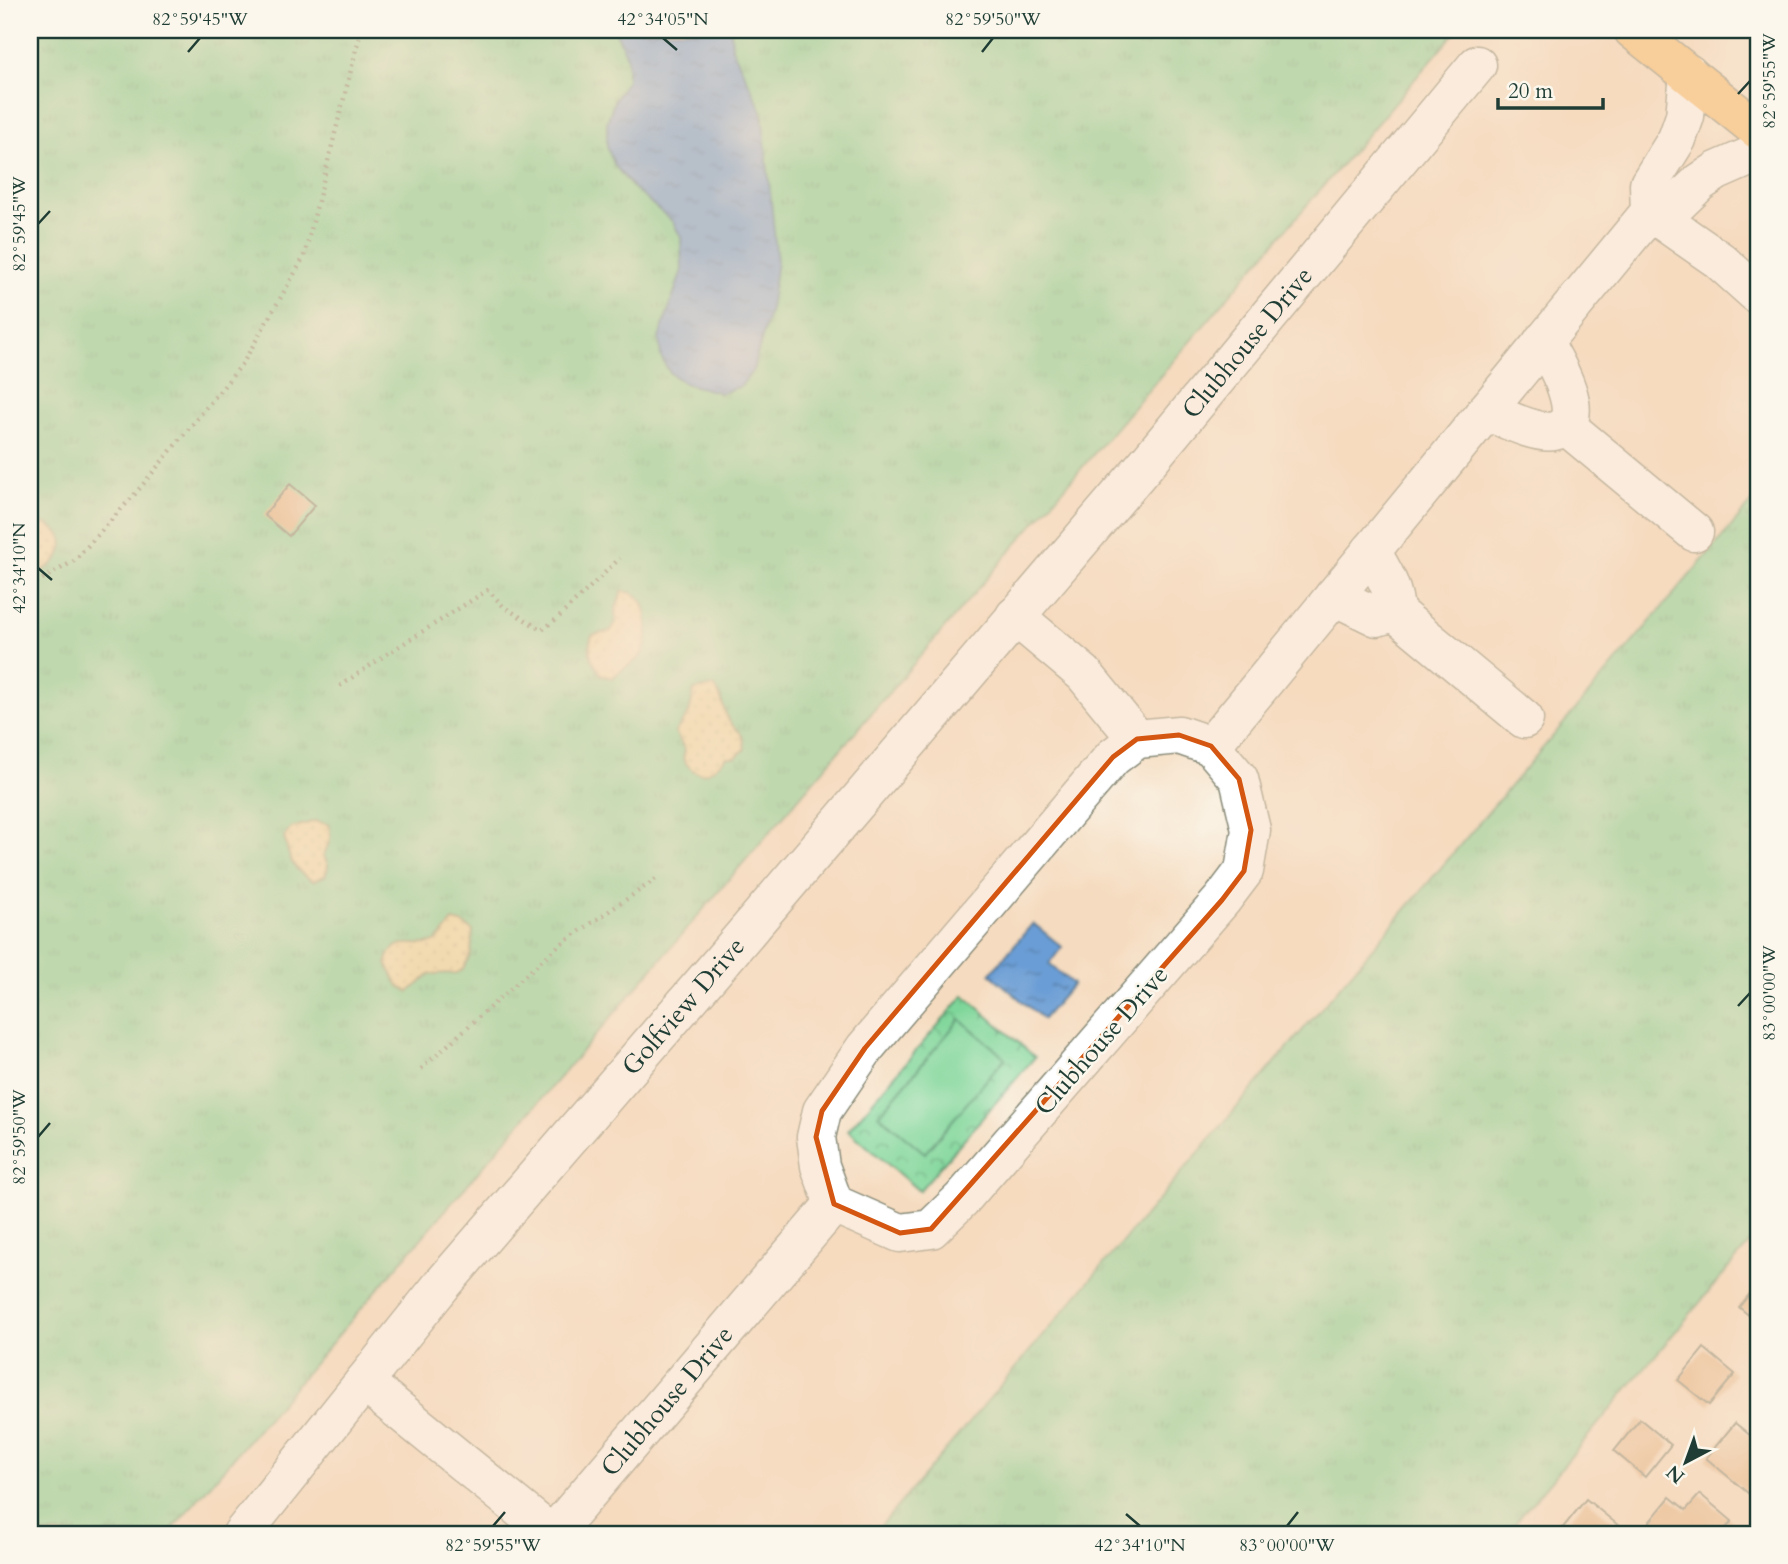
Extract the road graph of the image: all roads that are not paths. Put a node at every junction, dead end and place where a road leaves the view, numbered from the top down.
1 (1633, 30) edge
2 (1477, 65) dead end
3 (1689, 74) junction
4 (1758, 130) edge
5 (1758, 153) edge
6 (1650, 212) junction
7 (1758, 295) edge
8 (1544, 341) junction
9 (1486, 411) junction
10 (1565, 425) junction
11 (1693, 532) dead end
12 (1371, 551) junction
13 (1334, 596) junction
14 (1395, 612) junction
15 (1015, 616) junction
16 (1524, 719) dead end
17 (1137, 739) junction
18 (1211, 746) junction
19 (834, 1204) junction
20 (364, 1382) junction
21 (242, 1534) edge
22 (552, 1534) edge

1 - 3 main road
2 - 15 street, Clubhouse Drive
3 - 4 main road
3 - 6 street
5 - 6 street
6 - 7 street
6 - 8 street
8 - 9 street
8 - 10 street
9 - 10 street
9 - 12 street
10 - 11 street
12 - 13 street
12 - 14 street
13 - 14 street
13 - 18 street
14 - 16 street
15 - 17 street
15 - 20 street, Golfview Drive
17 - 18 street
17 - 19 street
18 - 19 street, Clubhouse Drive
19 - 22 street, Clubhouse Drive
20 - 21 street, Golfview Drive
20 - 22 street

